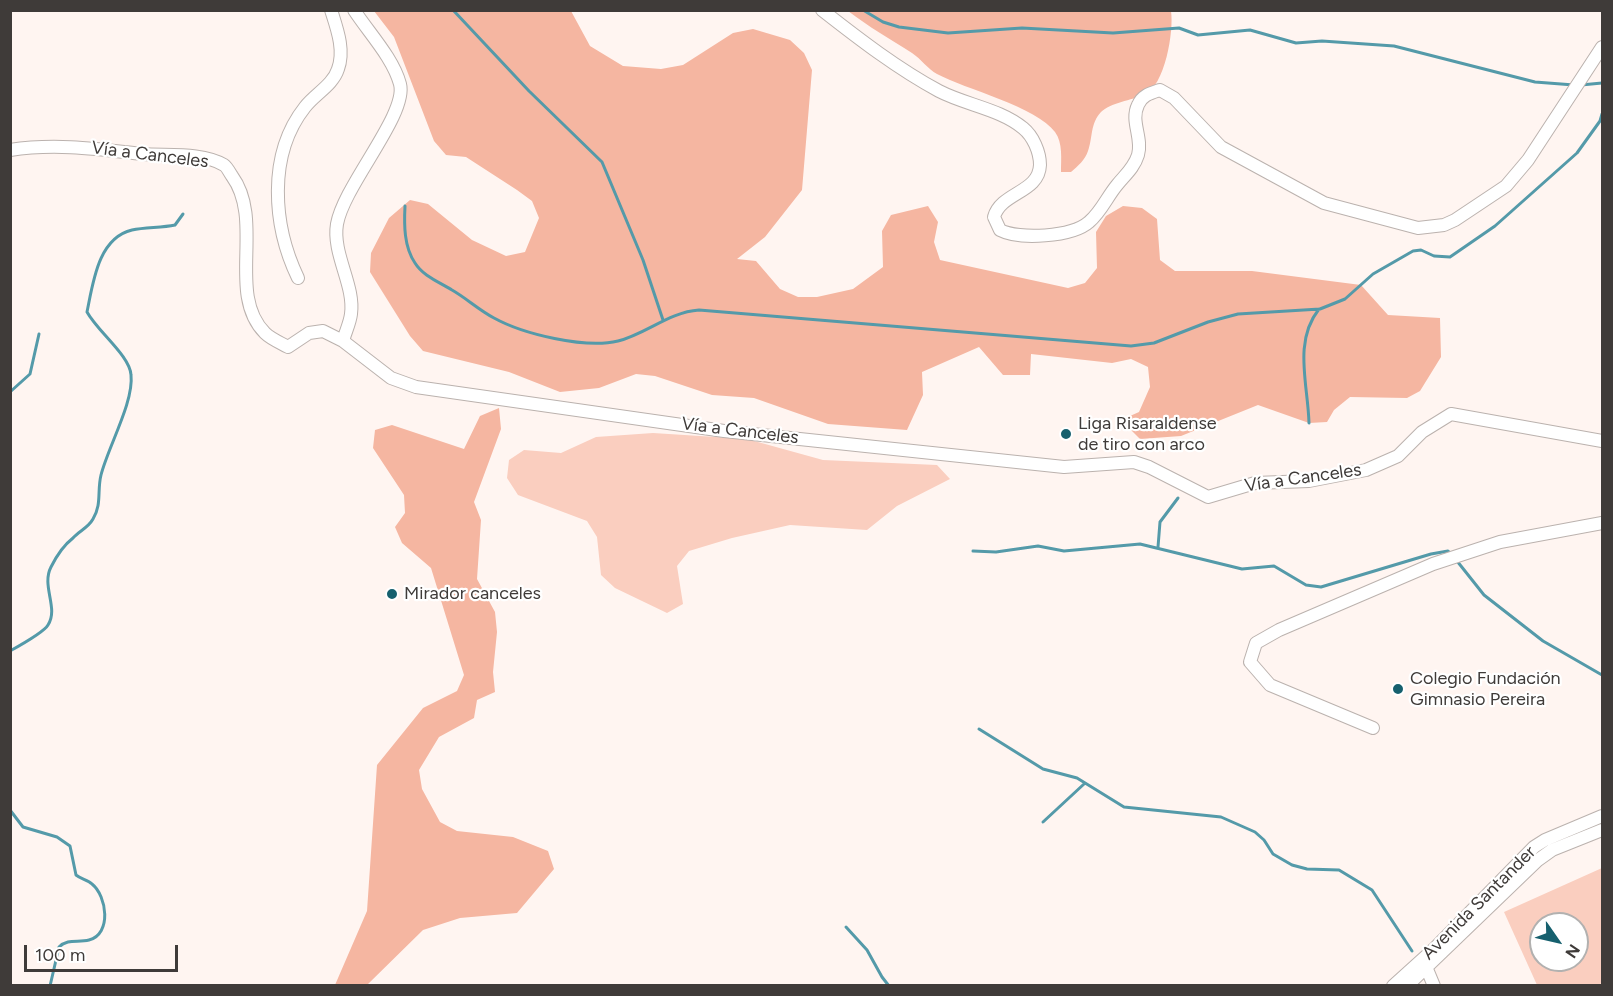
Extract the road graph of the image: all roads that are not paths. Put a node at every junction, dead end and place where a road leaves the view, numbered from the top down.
1 (332, 10) edge
2 (354, 10) edge
3 (822, 10) edge
4 (1602, 47) edge
5 (10, 150) edge
6 (298, 278) dead end
7 (343, 341) junction
8 (1602, 441) edge
9 (1602, 523) edge
10 (1373, 728) dead end
11 (1602, 816) edge
12 (1602, 830) edge
13 (1425, 964) junction
14 (1393, 986) edge
15 (1407, 986) edge
16 (1434, 986) edge

1 - 6 street
2 - 7 street
3 - 4 street
5 - 7 street, Vía a Canceles
7 - 8 street, Vía a Canceles
9 - 10 street
11 - 13 street, Avenida Santander
12 - 13 street, Avenida Santander
13 - 14 street, Avenida Santander
13 - 15 street, Avenida Santander
13 - 16 street

